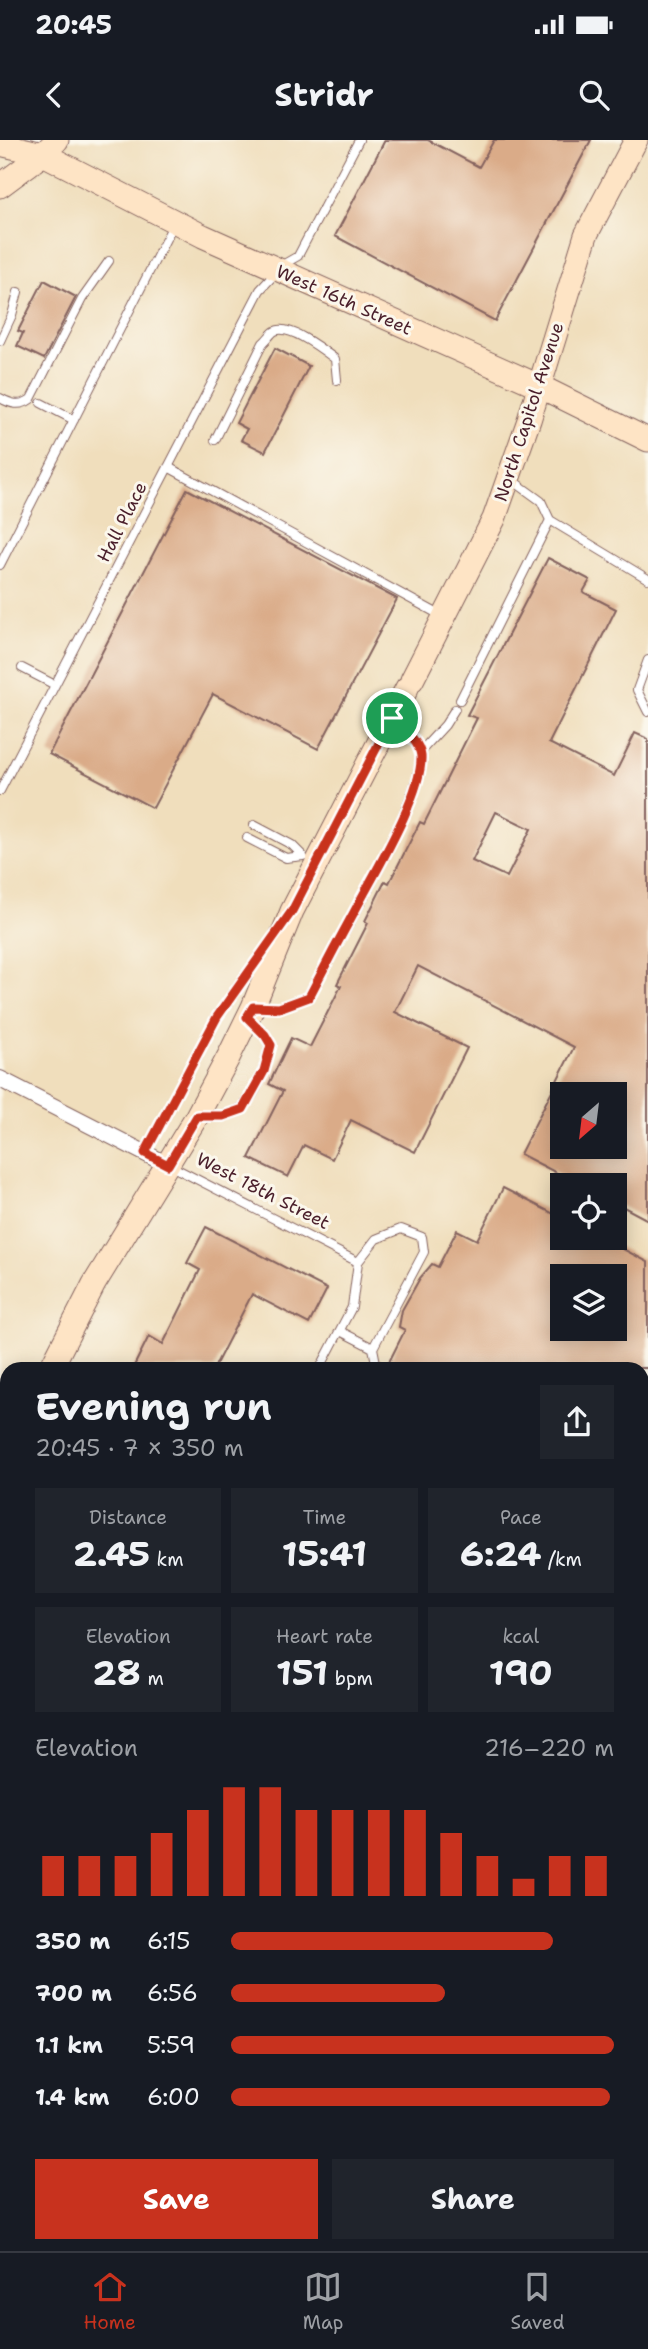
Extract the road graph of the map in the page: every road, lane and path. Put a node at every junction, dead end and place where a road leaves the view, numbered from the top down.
1 (359, 140) edge
2 (636, 140) edge
3 (0, 144) edge
4 (43, 145) edge
5 (0, 186) edge
6 (175, 222) junction
7 (109, 261) dead end
8 (278, 271) junction
9 (18, 292) dead end
10 (0, 341) edge
11 (337, 380) dead end
12 (539, 386) junction
13 (0, 398) edge
14 (41, 403) dead end
15 (74, 420) junction
16 (215, 440) dead end
17 (648, 440) edge
18 (168, 467) junction
19 (509, 478) junction
20 (550, 520) junction
21 (0, 565) edge
22 (648, 579) edge
23 (444, 617) junction
24 (648, 662) edge
25 (22, 667) dead end
26 (55, 685) junction
27 (460, 700) dead end
28 (455, 709) dead end
29 (648, 712) edge
30 (392, 718) junction
31 (421, 752) junction
32 (0, 791) edge
33 (254, 825) dead end
34 (247, 838) dead end
35 (310, 860) junction
36 (292, 911) junction
37 (250, 1012) junction
38 (0, 1079) edge
39 (197, 1116) junction
40 (145, 1153) junction
41 (168, 1165) junction
42 (358, 1262) junction
43 (340, 1331) junction
44 (373, 1348) junction
45 (54, 1362) edge
46 (323, 1362) edge
47 (376, 1362) edge

1 - 8 lane, Hall Place
2 - 12 main road, North Capitol Avenue
3 - 4 main road, West 16th Street
4 - 5 main road
4 - 6 main road, West 16th Street
6 - 8 main road, West 16th Street
6 - 15 lane
7 - 13 lane
8 - 12 main road, West 16th Street
8 - 18 lane, Hall Place
9 - 10 lane
11 - 16 lane
12 - 17 main road, West 16th Street
12 - 19 main road, North Capitol Avenue
14 - 15 lane
15 - 21 lane
18 - 23 lane
18 - 26 lane, Hall Place
19 - 20 lane
19 - 23 main road, North Capitol Avenue
20 - 22 lane
20 - 27 lane
23 - 30 main road, North Capitol Avenue
24 - 29 lane
25 - 26 lane
26 - 32 lane, Hall Place
28 - 31 lane
30 - 31 lane
30 - 35 main road, North Capitol Avenue
31 - 37 lane
33 - 35 lane
34 - 35 lane
35 - 36 main road, North Capitol Avenue
36 - 37 main road, North Capitol Avenue
36 - 40 lane
37 - 39 main road, North Capitol Avenue
37 - 39 lane
38 - 40 street, West 18th Street
39 - 41 main road, North Capitol Avenue
40 - 41 street, West 18th Street
41 - 42 lane, West 18th Street
41 - 45 main road, North Capitol Avenue
42 - 43 lane
42 - 44 lane
43 - 44 lane
43 - 46 lane
44 - 47 lane

